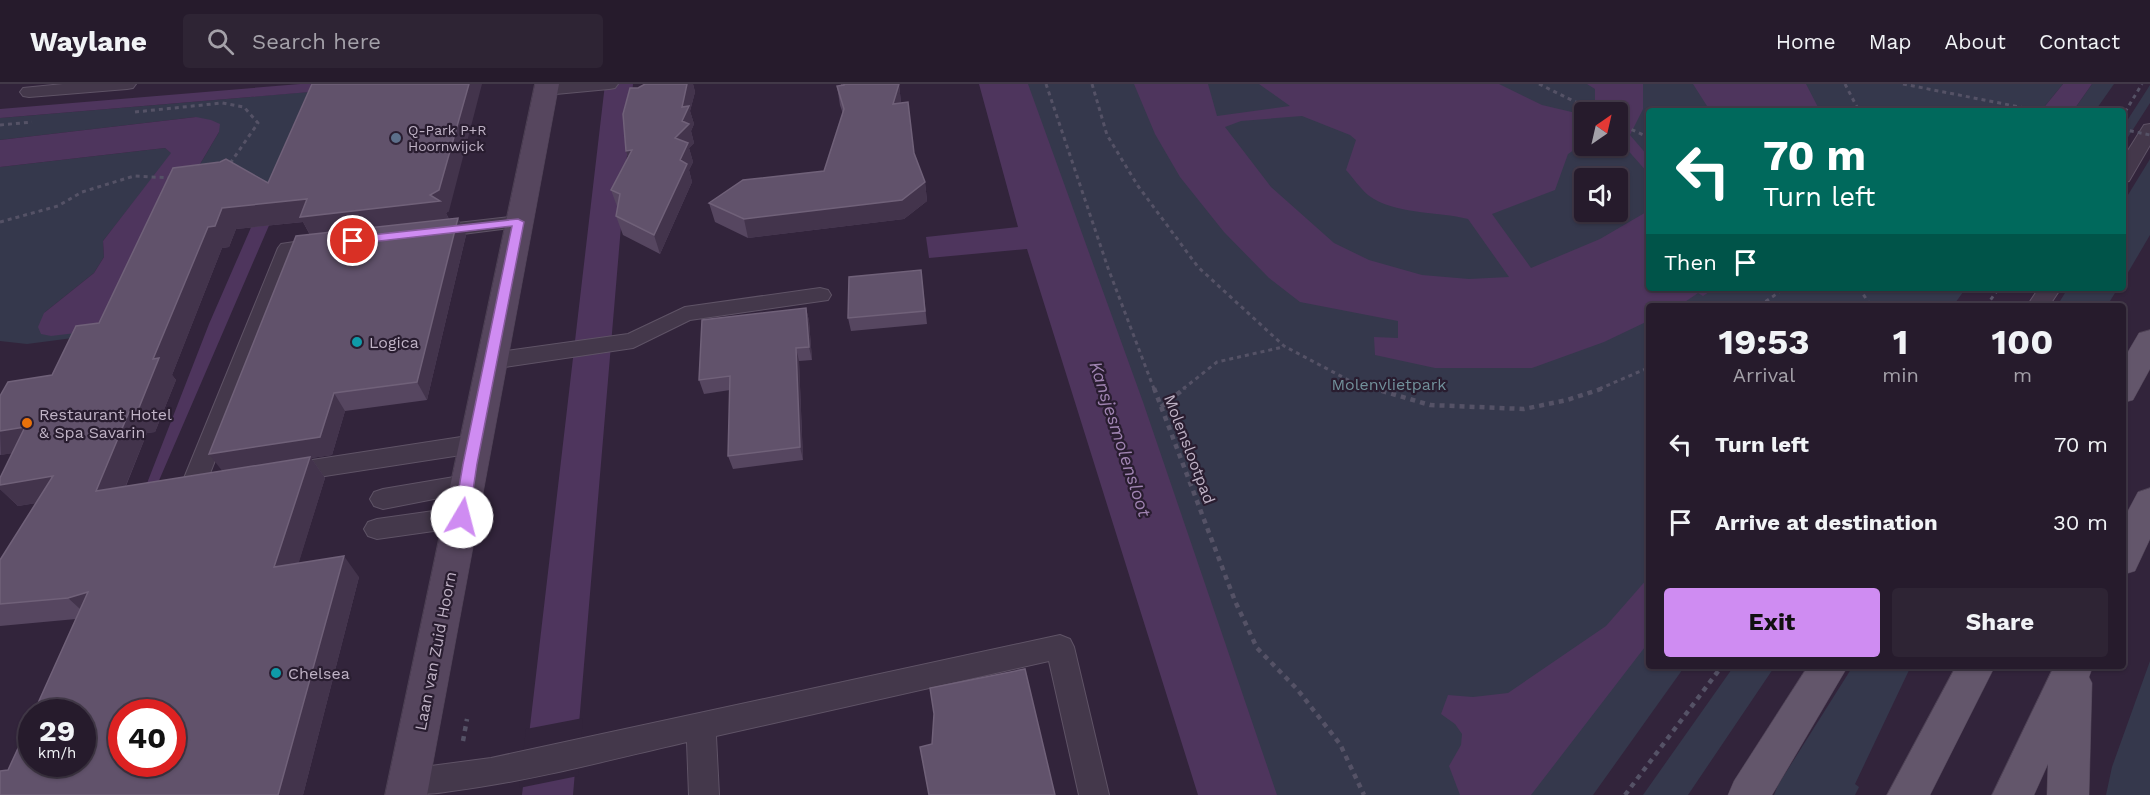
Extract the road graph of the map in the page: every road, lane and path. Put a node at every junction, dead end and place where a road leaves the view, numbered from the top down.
1 (36, 84) edge
2 (127, 84) edge
3 (609, 84) edge
4 (1046, 84) edge
5 (1092, 84) edge
6 (1539, 84) edge
7 (1845, 84) edge
8 (1903, 84) edge
9 (2142, 84) edge
10 (546, 87) edge
11 (1576, 102) edge
12 (1857, 108) edge
13 (2023, 108) edge
14 (2126, 110) edge
15 (129, 112) dead end
16 (35, 122) dead end
17 (0, 125) edge
18 (1628, 128) edge
19 (2150, 129) edge
20 (2126, 130) edge
21 (2150, 135) edge
22 (1646, 136) edge
23 (2126, 170) edge
24 (225, 171) edge
25 (174, 178) edge
26 (0, 222) edge
27 (518, 222) junction
28 (414, 234) edge
29 (345, 242) edge
30 (1781, 291) edge
31 (820, 295) dead end
32 (1763, 303) edge
33 (2150, 339) edge
34 (1284, 346) junction
35 (2126, 348) edge
36 (491, 361) junction
37 (1646, 369) edge
38 (2126, 384) edge
39 (1161, 407) junction
40 (474, 444) junction
41 (263, 477) edge
42 (227, 482) edge
43 (466, 484) junction
44 (383, 499) dead end
45 (2150, 501) edge
46 (462, 517) junction
47 (377, 529) dead end
48 (2126, 552) edge
49 (1720, 669) edge
50 (1827, 669) edge
51 (1974, 669) edge
52 (2074, 669) edge
53 (2074, 669) edge
54 (701, 725) junction
55 (407, 789) edge
56 (704, 795) edge
57 (1094, 795) edge
58 (1364, 795) edge
59 (1625, 795) edge
60 (1749, 795) edge
61 (1908, 795) edge
62 (2013, 795) edge
63 (2068, 795) edge

1 - 2 lane
3 - 10 lane
4 - 39 path, Molenslootpad
5 - 34 path
6 - 11 path
7 - 12 path
8 - 13 path
9 - 14 path
10 - 27 street, Laan van Zuid Hoorn
15 - 24 path
16 - 17 path
18 - 22 path
19 - 23 lane
20 - 21 path, bridge
25 - 26 path
27 - 28 lane
27 - 36 street, Laan van Zuid Hoorn
29 - 42 lane
30 - 32 path
31 - 36 lane
33 - 35 main road
33 - 38 main road
34 - 37 path
34 - 39 path
36 - 40 street, Laan van Zuid Hoorn
39 - 58 path, Molenslootpad
40 - 41 lane
40 - 43 street, Laan van Zuid Hoorn
43 - 44 lane
43 - 46 street, Laan van Zuid Hoorn
45 - 48 main road
46 - 47 lane
46 - 55 street, Laan van Zuid Hoorn
49 - 59 path
50 - 60 main road
51 - 61 main road
52 - 62 main road
53 - 63 main road
54 - 55 lane
54 - 56 lane
54 - 57 lane

